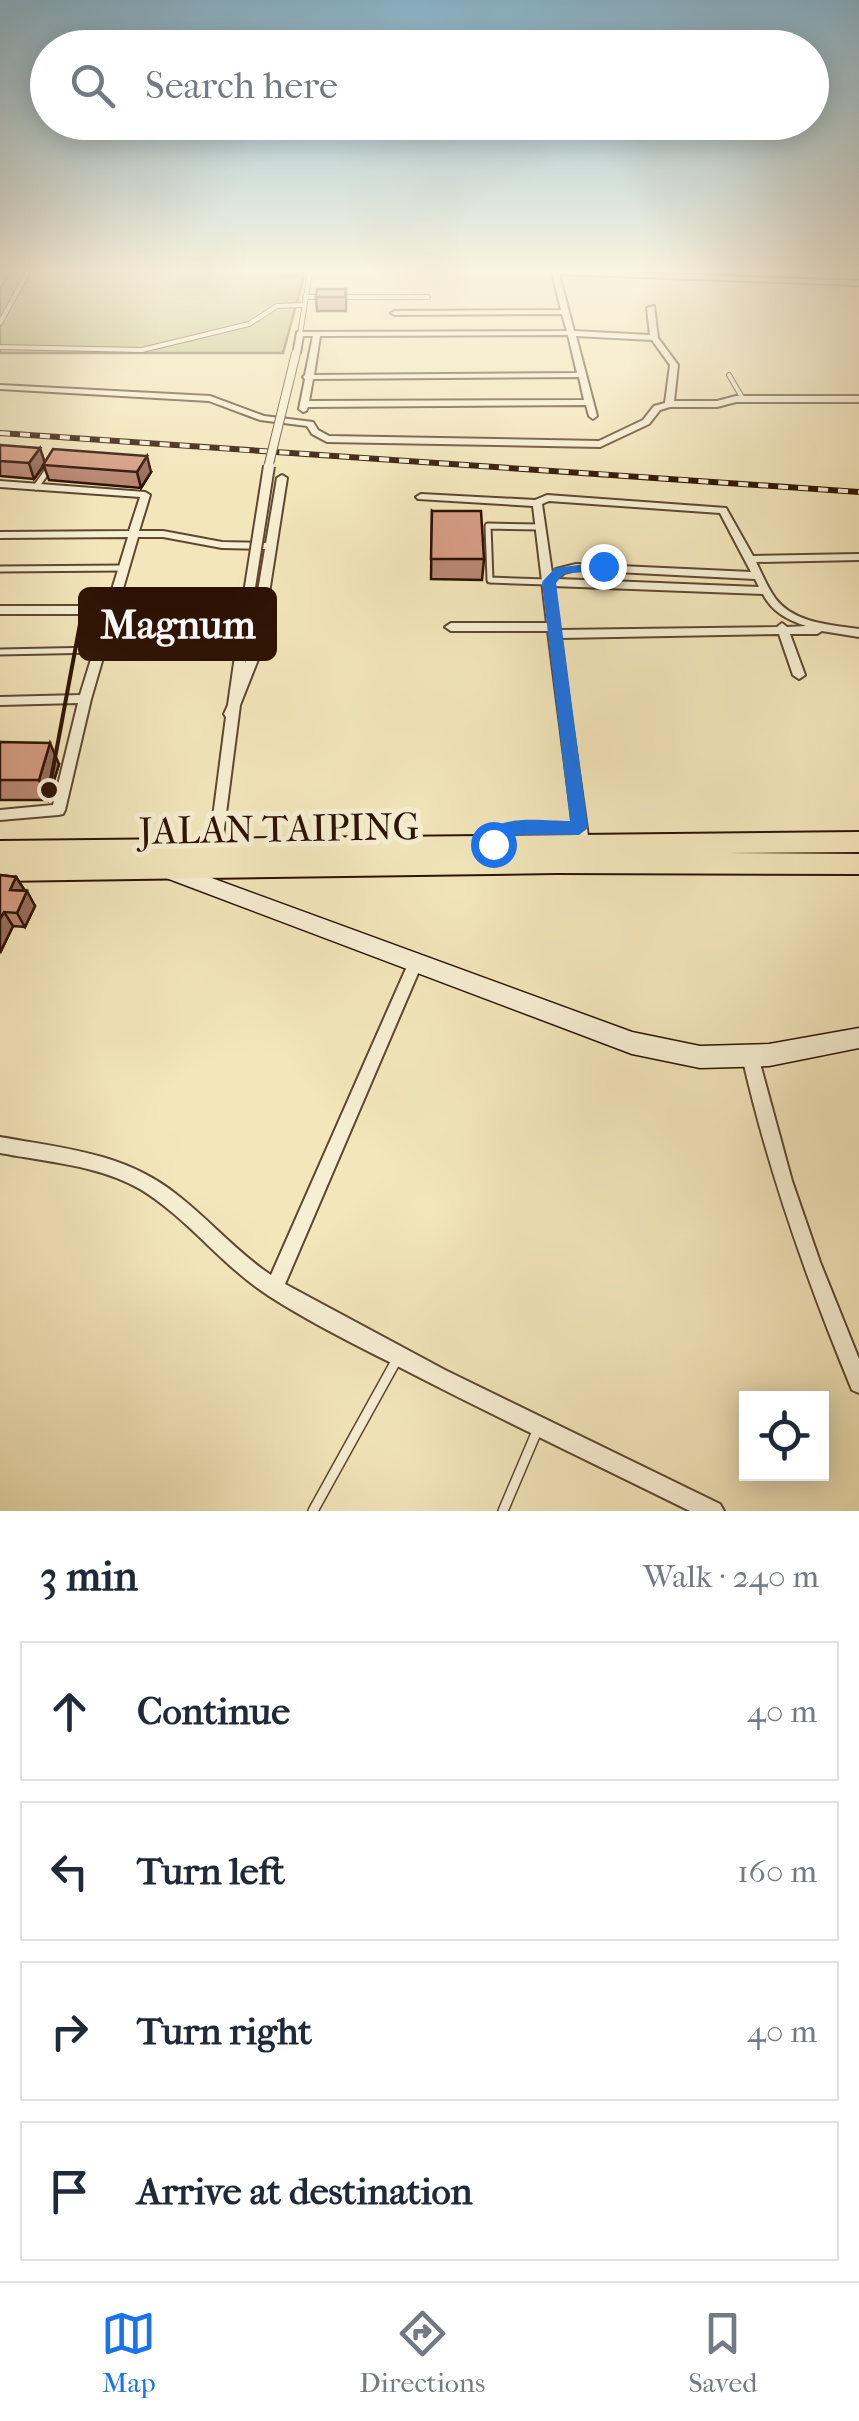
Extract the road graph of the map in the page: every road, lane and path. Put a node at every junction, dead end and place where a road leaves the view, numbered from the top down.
1 (173, 343) edge
2 (298, 343) edge
3 (315, 343) edge
4 (574, 343) edge
5 (657, 343) edge
6 (0, 347) edge
7 (582, 376) junction
8 (729, 376) dead end
9 (307, 377) junction
10 (0, 388) edge
11 (743, 399) junction
12 (859, 399) edge
13 (590, 402) junction
14 (304, 404) junction
15 (669, 404) junction
16 (594, 416) dead end
17 (301, 421) junction
18 (56, 458) edge
19 (282, 478) dead end
20 (0, 484) edge
21 (36, 487) junction
22 (421, 497) dead end
23 (538, 503) junction
24 (541, 527) junction
25 (135, 534) junction
26 (0, 535) edge
27 (271, 546) junction
28 (859, 557) edge
29 (752, 559) junction
30 (124, 568) junction
31 (0, 569) edge
32 (759, 576) junction
33 (549, 582) junction
34 (768, 596) junction
35 (0, 610) edge
36 (112, 610) junction
37 (451, 627) dead end
38 (830, 629) junction
39 (554, 631) junction
40 (859, 632) edge
41 (785, 633) junction
42 (100, 650) junction
43 (0, 652) edge
44 (799, 676) dead end
45 (85, 699) junction
46 (0, 701) edge
47 (230, 714) junction
48 (54, 756) edge
49 (72, 756) junction
50 (0, 815) edge
51 (580, 836) junction
52 (859, 842) edge
53 (216, 848) junction
54 (0, 851) edge
55 (634, 863) junction
56 (859, 864) edge
57 (256, 867) junction
58 (163, 868) junction
59 (0, 872) edge
60 (416, 964) junction
61 (859, 1038) edge
62 (750, 1056) junction
63 (0, 1144) edge
64 (274, 1289) junction
65 (400, 1356) junction
66 (859, 1383) edge
67 (540, 1425) junction
68 (313, 1511) edge
69 (503, 1511) edge
70 (713, 1511) edge

1 - 6 lane
2 - 47 street, bridge
3 - 9 street
4 - 7 street
5 - 15 street
7 - 9 street
7 - 13 street
8 - 11 lane
9 - 14 street
10 - 17 street
11 - 12 street
11 - 15 street
13 - 14 street
13 - 16 street
14 - 17 street
15 - 17 street
18 - 21 lane
19 - 27 street
20 - 21 street
21 - 25 street
22 - 23 street
23 - 24 street
23 - 29 street
24 - 33 street
24 - 33 lane
25 - 26 street
25 - 27 street
25 - 30 street
27 - 47 street
28 - 29 street
29 - 32 street
30 - 31 lane
30 - 36 street
32 - 33 street
32 - 34 street
33 - 34 street
33 - 39 street
34 - 38 street
34 - 41 street
35 - 36 street
36 - 42 street
37 - 39 street
38 - 40 street
38 - 41 street
39 - 41 street
39 - 51 street
41 - 44 street
42 - 43 lane
42 - 45 street
45 - 46 street
45 - 49 street
47 - 53 street
48 - 49 lane
49 - 50 street
51 - 52 highway, JALAN TAIPING
51 - 53 highway, JALAN TAIPING
51 - 55 highway
53 - 54 highway, JALAN TAIPING
53 - 57 highway
55 - 56 highway, JALAN TAIPING
55 - 57 highway, JALAN TAIPING
57 - 58 highway, JALAN TAIPING
58 - 59 highway, JALAN TAIPING
58 - 60 main road
60 - 62 main road
60 - 64 street
61 - 62 main road
62 - 66 street
63 - 64 street
64 - 65 street
65 - 67 street
65 - 68 lane
67 - 69 lane
67 - 70 street

